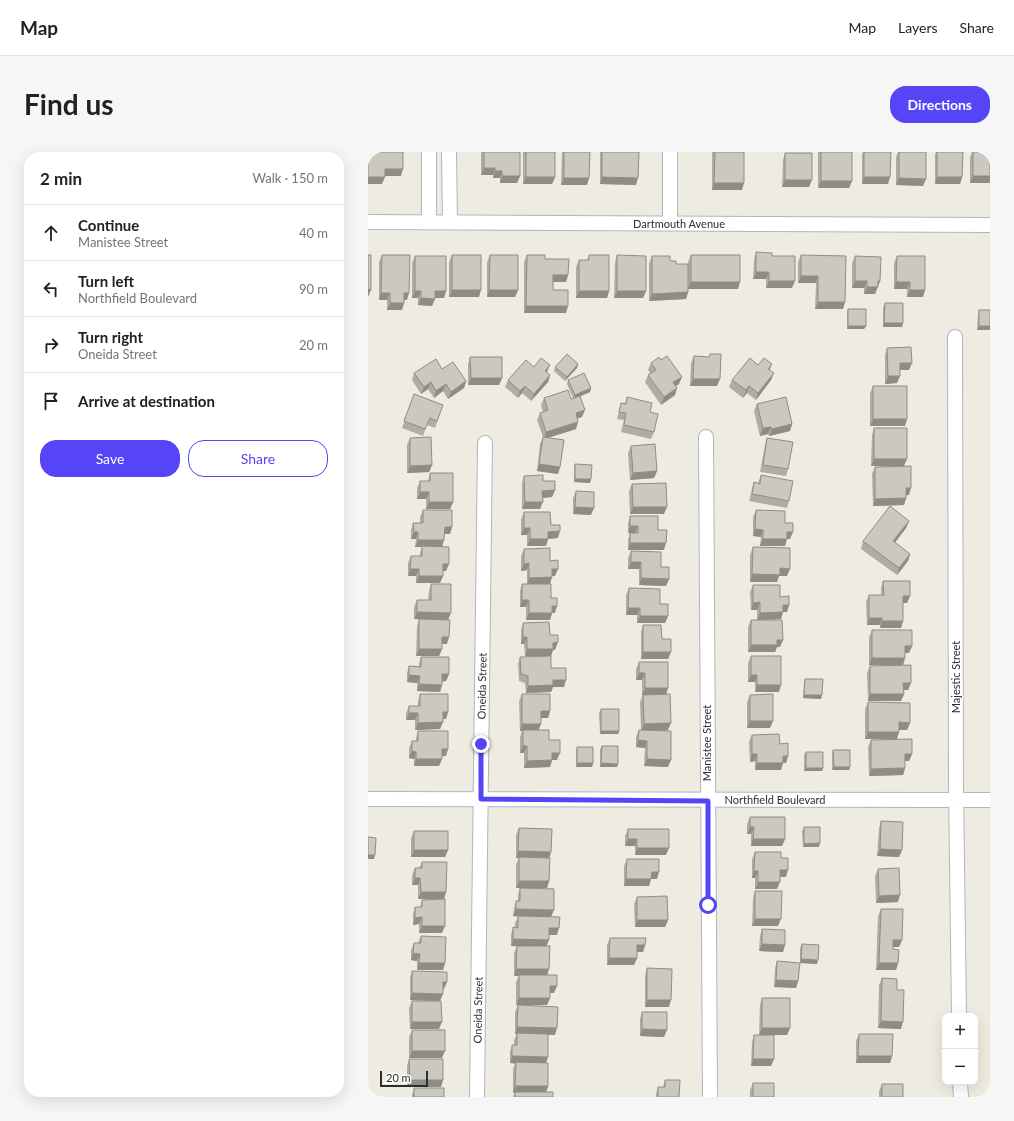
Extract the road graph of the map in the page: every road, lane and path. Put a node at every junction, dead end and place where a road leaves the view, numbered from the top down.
1 (429, 152) edge
2 (449, 152) edge
3 (670, 152) edge
4 (368, 222) edge
5 (429, 222) junction
6 (450, 222) junction
7 (670, 224) junction
8 (990, 225) edge
9 (955, 337) dead end
10 (706, 437) dead end
11 (485, 443) dead end
12 (368, 799) edge
13 (481, 799) junction
14 (956, 800) junction
15 (990, 800) edge
16 (708, 801) junction
17 (959, 1013) edge
18 (960, 1085) edge
19 (477, 1097) edge
20 (710, 1097) edge
21 (961, 1097) edge

1 - 5 street
2 - 6 street
3 - 7 street
4 - 5 street, Dartmouth Avenue
5 - 6 street, Dartmouth Avenue
6 - 7 street, Dartmouth Avenue
7 - 8 street, Dartmouth Avenue
9 - 14 street, Majestic Street
10 - 16 street, Manistee Street
11 - 13 street, Oneida Street
12 - 13 street, Northfield Boulevard
13 - 16 street, Northfield Boulevard
13 - 19 street, Oneida Street
14 - 15 street, Northfield Boulevard
14 - 16 street, Northfield Boulevard
14 - 17 street, Majestic Street
16 - 20 street, Manistee Street
18 - 21 street

